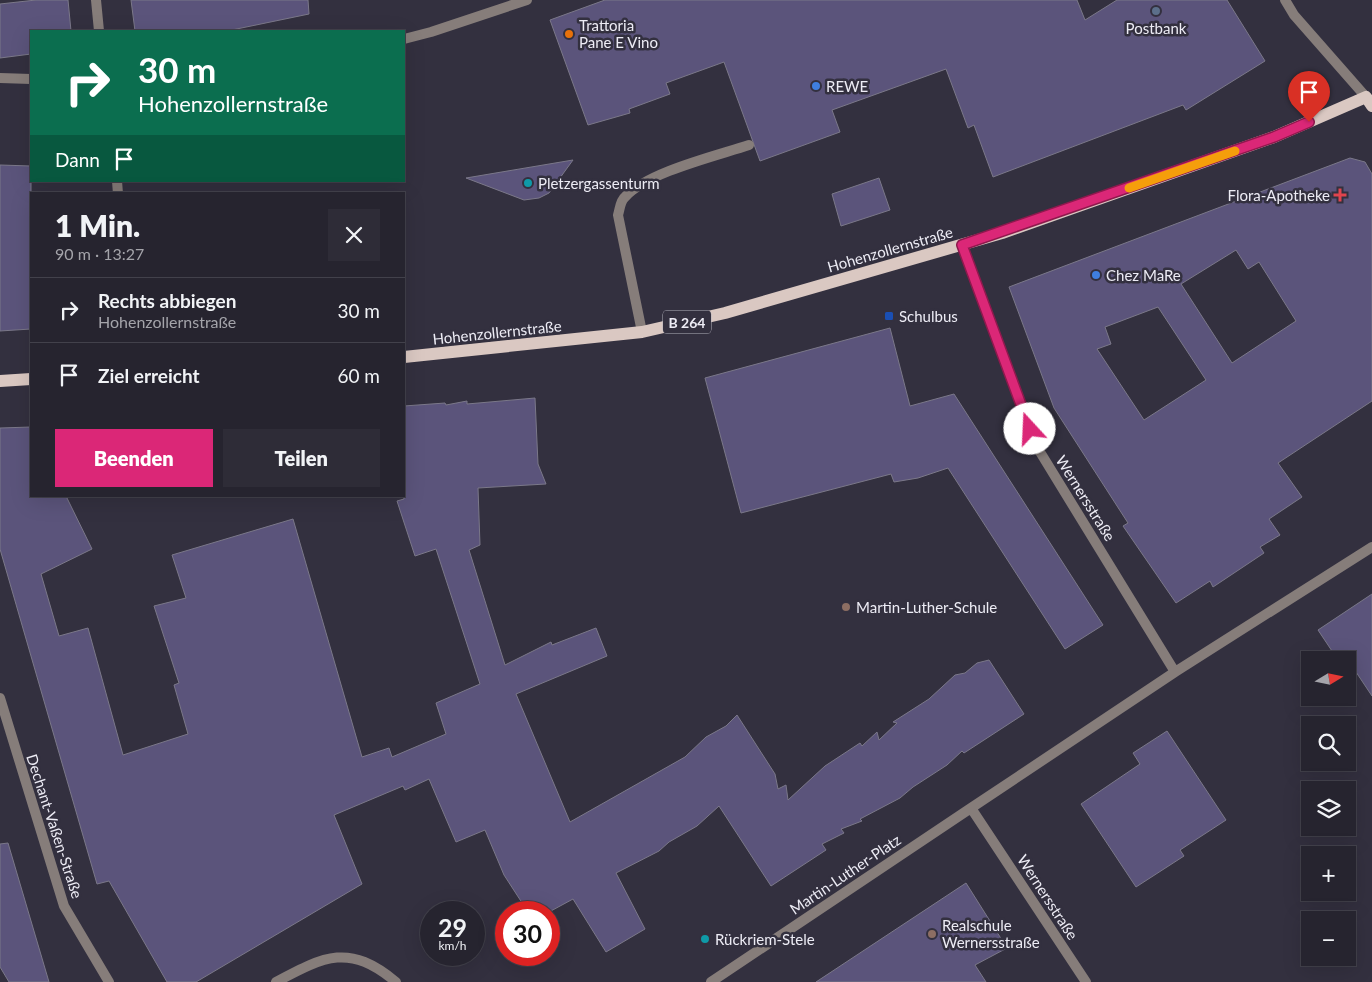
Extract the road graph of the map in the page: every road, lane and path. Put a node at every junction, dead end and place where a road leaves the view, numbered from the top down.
1 (96, 0) edge
2 (527, 0) edge
3 (1285, 0) edge
4 (99, 30) edge
5 (405, 39) edge
6 (0, 78) edge
7 (30, 79) edge
8 (1369, 101) edge
9 (749, 145) dead end
10 (962, 245) junction
11 (642, 332) junction
12 (405, 357) edge
13 (30, 379) edge
14 (0, 381) edge
15 (1372, 547) edge
16 (1175, 672) junction
17 (0, 698) edge
18 (971, 808) junction
19 (109, 982) edge
20 (276, 982) edge
21 (396, 982) edge
22 (711, 982) edge
23 (1086, 982) edge

1 - 4 street
2 - 5 street
3 - 8 street
6 - 7 street
8 - 10 main road, Hohenzollernstraße / B 264
9 - 11 street
10 - 11 main road, Hohenzollernstraße / B 264
10 - 16 street, Wernersstraße
11 - 12 main road, Hohenzollernstraße / B 264
13 - 14 main road
15 - 16 street
16 - 18 street
17 - 19 street, Dechant-Vaßen-Straße
18 - 22 street, Martin-Luther-Platz
18 - 23 street, Wernersstraße
20 - 21 street

